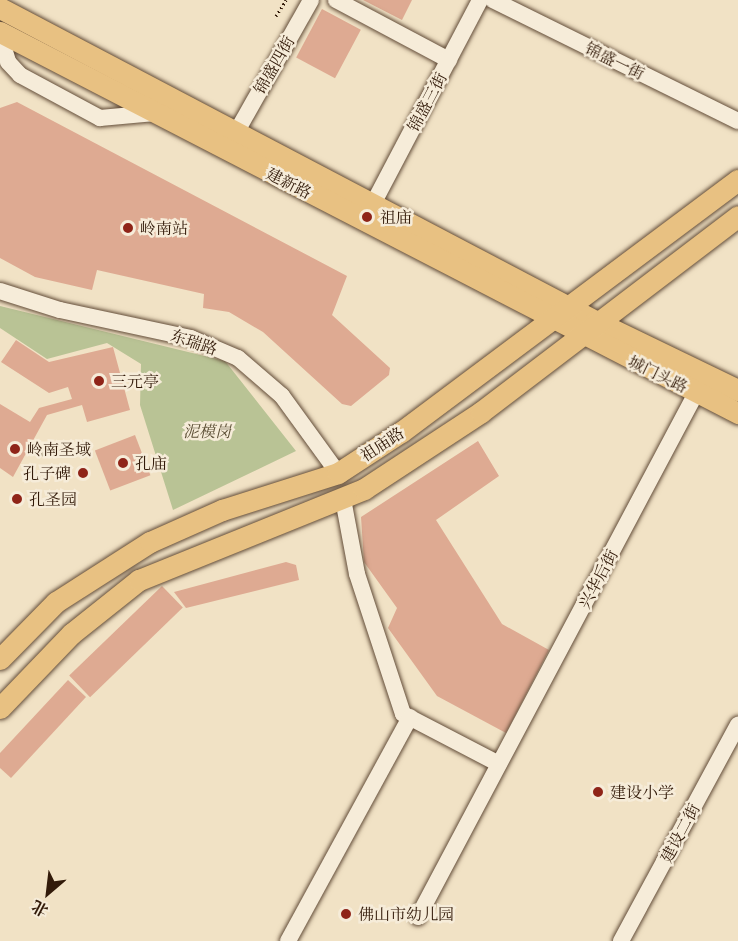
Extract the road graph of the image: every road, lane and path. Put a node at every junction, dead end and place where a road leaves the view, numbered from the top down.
1 (286, 0) edge
2 (312, 0) edge
3 (336, 0) edge
4 (480, 0) edge
5 (493, 0) edge
6 (0, 8) edge
7 (276, 16) dead end
8 (0, 33) edge
9 (449, 60) junction
10 (155, 113) junction
11 (738, 121) edge
12 (237, 131) junction
13 (738, 180) edge
14 (373, 204) junction
15 (738, 216) edge
16 (0, 291) edge
17 (557, 312) junction
18 (595, 321) junction
19 (578, 334) junction
20 (738, 390) edge
21 (696, 393) junction
22 (738, 413) edge
23 (338, 473) junction
24 (343, 499) junction
25 (0, 658) edge
26 (0, 708) edge
27 (410, 717) junction
28 (738, 725) edge
29 (499, 764) junction
30 (418, 918) dead end
31 (288, 941) edge
32 (621, 941) edge

1 - 7 path
2 - 12 street, 锦盛四街
3 - 9 street
4 - 9 street, 锦盛三街
5 - 11 street, 锦盛一街
6 - 12 main road, 建新路
8 - 10 main road, 建新路
8 - 10 street
9 - 14 street, 锦盛三街
10 - 17 main road, 建新路
12 - 14 main road, 建新路
13 - 17 main road, 祖庙路
14 - 17 main road, 建新路
15 - 18 main road
16 - 23 street, 东瑞路
17 - 18 main road, 城门头路
17 - 19 main road, 建新路
17 - 23 main road, 祖庙路
18 - 19 main road, 祖庙路
18 - 20 main road, 城门头路
19 - 21 main road, 城门头路
19 - 24 main road, 祖庙路
21 - 22 main road, 城门头路
21 - 29 street, 兴华后街
23 - 25 main road, 祖庙路
24 - 26 main road, 祖庙路
24 - 27 street
27 - 29 street
27 - 31 street
28 - 32 street, 建设二街
29 - 30 street, 兴华后街

